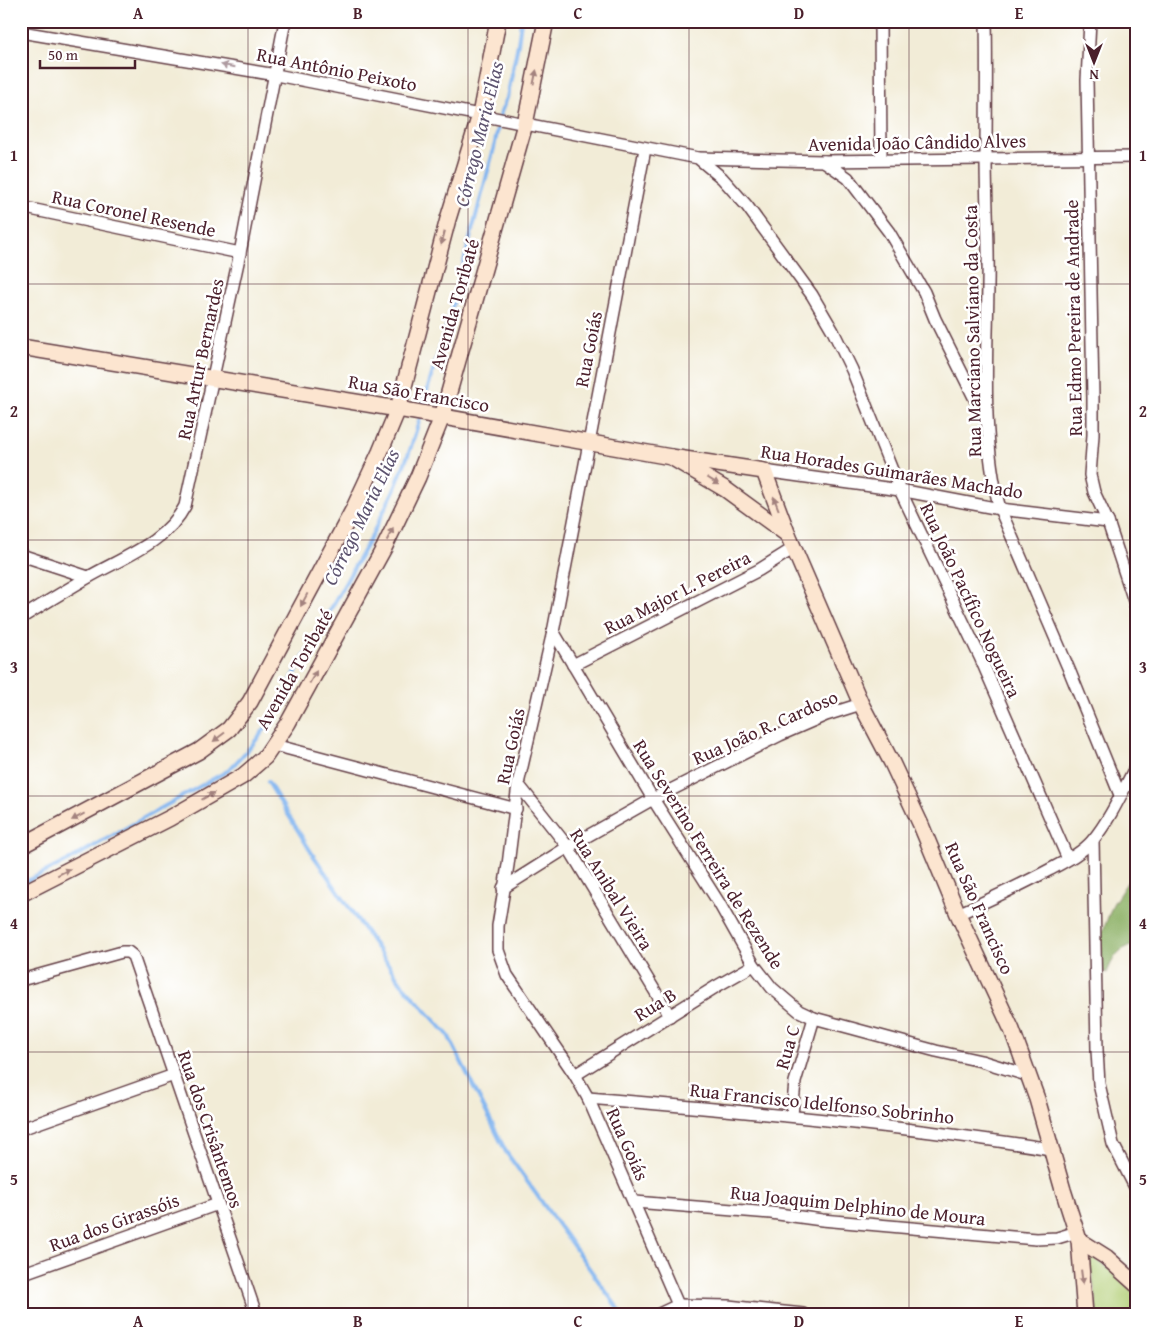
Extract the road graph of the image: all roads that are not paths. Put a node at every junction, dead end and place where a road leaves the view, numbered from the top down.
1 (285, 21) edge
2 (498, 21) edge
3 (546, 21) edge
4 (880, 21) edge
5 (986, 21) edge
6 (1090, 21) edge
7 (21, 32) edge
8 (276, 75) junction
9 (484, 116) junction
10 (521, 124) junction
11 (645, 149) junction
12 (1088, 157) junction
13 (1136, 157) edge
14 (698, 158) junction
15 (986, 158) junction
16 (881, 159) junction
17 (824, 161) junction
18 (21, 207) edge
19 (240, 252) junction
20 (21, 347) edge
21 (213, 380) junction
22 (403, 410) junction
23 (438, 416) junction
24 (988, 425) junction
25 (588, 442) junction
26 (671, 457) junction
27 (764, 471) junction
28 (900, 490) junction
29 (1000, 509) junction
30 (1108, 522) junction
31 (791, 541) junction
32 (21, 555) edge
33 (88, 577) junction
34 (1136, 607) edge
35 (21, 618) edge
36 (553, 632) junction
37 (573, 665) junction
38 (861, 704) junction
39 (274, 745) junction
40 (1136, 766) edge
41 (518, 784) junction
42 (1120, 795) junction
43 (653, 799) junction
44 (516, 809) junction
45 (1093, 840) junction
46 (21, 846) edge
47 (568, 847) junction
48 (1068, 859) junction
49 (503, 888) junction
50 (21, 894) edge
51 (958, 914) junction
52 (754, 964) junction
53 (21, 980) edge
54 (670, 1016) junction
55 (814, 1018) junction
56 (174, 1075) junction
57 (575, 1075) junction
58 (1030, 1076) junction
59 (588, 1098) junction
60 (792, 1115) junction
61 (21, 1129) edge
62 (1051, 1149) junction
63 (1136, 1190) edge
64 (635, 1202) junction
65 (218, 1204) junction
66 (1078, 1236) junction
67 (21, 1274) edge
68 (1136, 1284) edge
69 (680, 1309) edge
70 (256, 1314) edge
71 (659, 1314) edge
72 (803, 1314) edge
73 (1085, 1314) edge

1 - 8 street, Rua Artur Bernardes
2 - 9 street, Avenida Toribaté
10 -> 3 street, Avenida Toribaté
4 - 16 street
5 - 15 street, Rua Marciano Salviano da Costa
6 - 12 street, Rua Edmo Pereira de Andrade
8 -> 7 street, Rua Antônio Peixoto
8 - 9 street, Rua Antônio Peixoto
8 - 19 street, Rua Artur Bernardes
9 - 10 street, Rua Antônio Peixoto
9 -> 22 street, Avenida Toribaté
10 - 11 street, Rua Antônio Peixoto
10 - 23 street, Avenida Toribaté
11 - 14 street
11 - 25 street, Rua Goiás
12 - 13 street, Avenida João Cândido Alves
12 - 15 street, Avenida João Cândido Alves
12 - 30 street, Rua Edmo Pereira de Andrade
14 - 17 street, Avenida João Cândido Alves
14 - 28 street, Rua João Pacífico Nogueira
15 - 16 street, Avenida João Cândido Alves
15 - 24 street, Rua Marciano Salviano da Costa
16 - 17 street, Avenida João Cândido Alves
17 - 24 street
18 - 19 street, Rua Coronel Resende
19 - 21 street, Rua Artur Bernardes
20 - 21 street, Rua São Francisco
21 - 22 street, Rua São Francisco
21 - 33 street, Rua Artur Bernardes
22 - 23 street, Rua São Francisco
22 -> 46 street, Avenida Toribaté
23 - 25 street, Rua São Francisco
39 -> 23 street, Avenida Toribaté
24 - 29 street, Rua Marciano Salviano da Costa
25 - 26 street, Rua São Francisco
25 - 36 street, Rua Goiás
26 - 27 street, Rua Horades Guimarães Machado
26 -> 31 street, Rua São Francisco
27 - 28 street, Rua Horades Guimarães Machado
31 -> 27 street, Rua São Francisco
28 - 29 street, Rua Horades Guimarães Machado
28 - 48 street, Rua João Pacífico Nogueira
29 - 30 street, Rua Horades Guimarães Machado
29 - 42 street, Rua Marciano Salviano da Costa
30 - 34 street, Rua Edmo Pereira de Andrade
31 - 37 street, Rua Major L. Pereira
31 - 38 street, Rua São Francisco
32 - 33 street
33 - 35 street, Rua Artur Bernardes
36 - 37 street, Rua Severino Ferreira de Rezende
36 - 41 street, Rua Goiás
37 - 43 street, Rua Severino Ferreira de Rezende
38 - 43 street, Rua João R. Cardoso
38 - 51 street, Rua São Francisco
39 - 44 street
50 -> 39 street, Avenida Toribaté
40 - 42 street
41 - 44 street, Rua Goiás
41 - 47 street, Rua Anibal Vieira
42 - 45 street
43 - 47 street, Rua João R. Cardoso
43 - 52 street, Rua Severino Ferreira de Rezende
44 - 49 street, Rua Goiás
45 - 48 street
45 - 63 street
47 - 49 street, Rua João R. Cardoso
47 - 54 street, Rua Anibal Vieira
48 - 51 street
49 - 57 street, Rua Goiás
51 - 58 street, Rua São Francisco
52 - 54 street, Rua B
52 - 55 street, Rua Severino Ferreira de Rezende
53 - 56 street, Rua dos Crisântemos
54 - 57 street, Rua B
55 - 58 street, Rua Severino Ferreira de Rezende
55 - 60 street, Rua C
56 - 61 street
56 - 65 street, Rua dos Crisântemos
57 - 59 street, Rua Goiás
58 - 62 street, Rua São Francisco
59 - 60 street, Rua Francisco Idelfonso Sobrinho
59 - 64 street, Rua Goiás
60 - 62 street, Rua Francisco Idelfonso Sobrinho
62 - 66 street, Rua São Francisco
64 - 66 street, Rua Joaquim Delphino de Moura
64 - 69 street, Rua Goiás
65 - 67 street, Rua dos Girassóis
65 - 70 street, Rua dos Crisântemos
66 - 68 street
66 -> 73 street, Rua São Francisco
69 - 71 street
69 - 72 street

